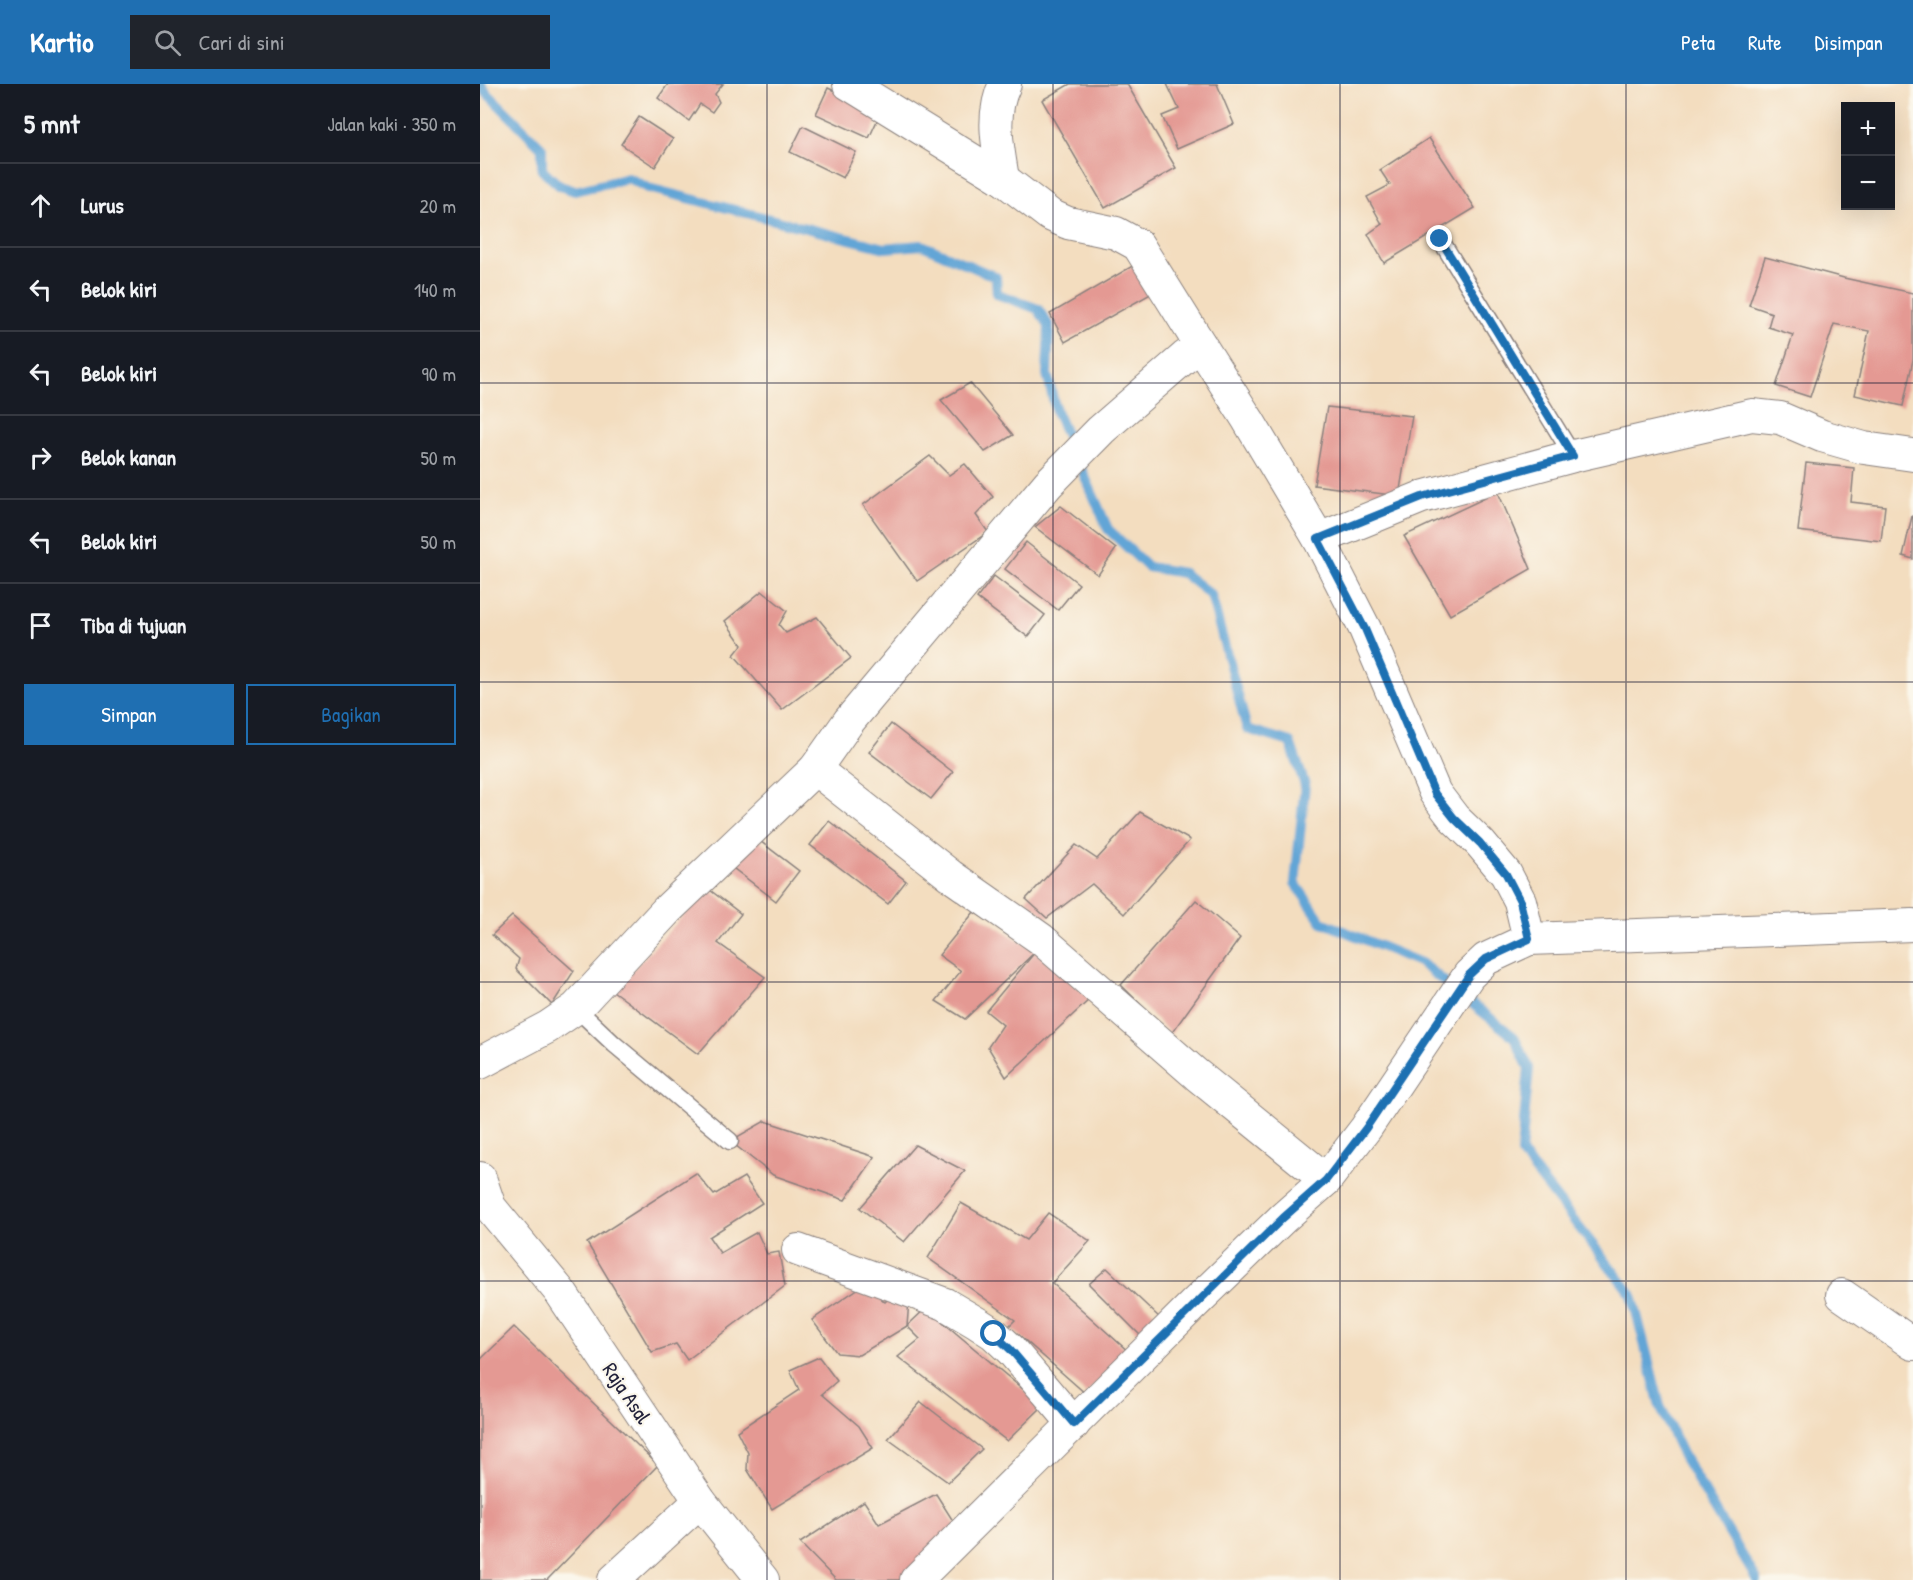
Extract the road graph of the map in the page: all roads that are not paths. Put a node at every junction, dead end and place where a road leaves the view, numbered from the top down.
1 (849, 84) edge
2 (1005, 84) edge
3 (1003, 179) junction
4 (1440, 239) dead end
5 (1201, 346) junction
6 (1913, 455) edge
7 (1573, 456) junction
8 (1318, 539) junction
9 (815, 769) junction
10 (1913, 925) edge
11 (1529, 939) junction
12 (576, 1008) junction
13 (480, 1063) edge
14 (730, 1141) dead end
15 (480, 1178) edge
16 (1326, 1180) junction
17 (485, 1206) edge
18 (798, 1250) dead end
19 (1842, 1295) dead end
20 (1913, 1344) edge
21 (1074, 1424) junction
22 (700, 1501) junction
23 (614, 1580) edge
24 (763, 1580) edge
25 (916, 1580) edge

1 - 3 street
2 - 3 street
3 - 5 street
4 - 7 lane
5 - 8 street
5 - 9 street
6 - 7 street
7 - 8 street
8 - 11 street
9 - 12 street
9 - 16 street
10 - 11 street
11 - 16 street
12 - 13 street
12 - 14 lane
15 - 17 street, Raja Asal
16 - 21 street
17 - 22 street, Raja Asal
18 - 21 street
19 - 20 street
21 - 25 street
22 - 23 street
22 - 24 street, Raja Asal

